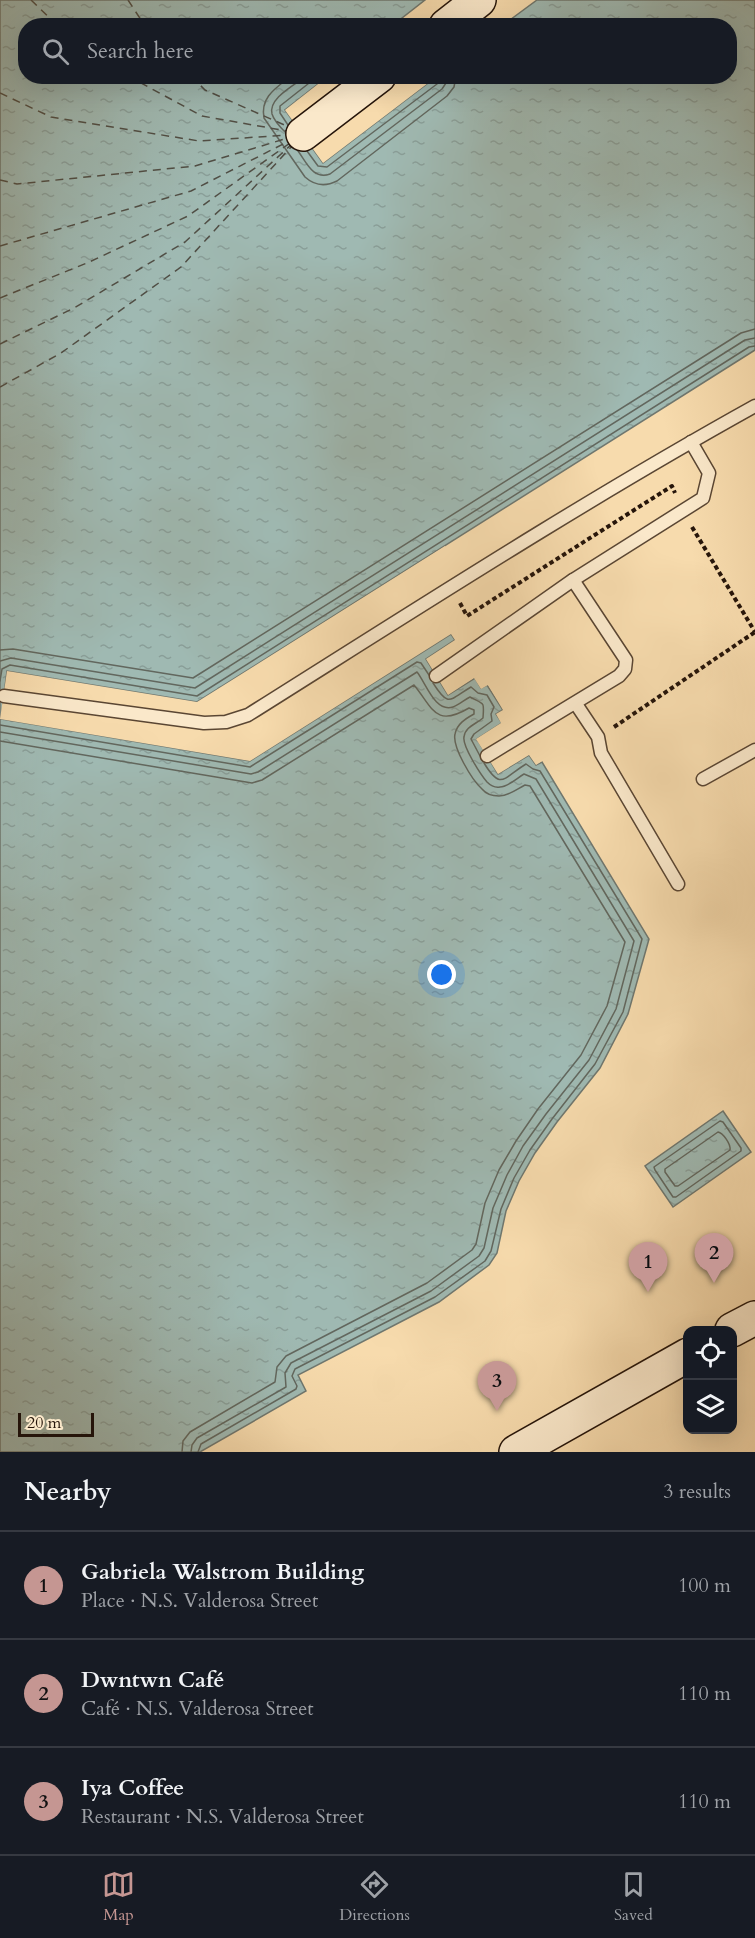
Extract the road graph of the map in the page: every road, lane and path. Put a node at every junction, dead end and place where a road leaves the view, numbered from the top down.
1 (479, 0) edge
2 (456, 18) edge
3 (369, 84) edge
4 (303, 134) dead end
5 (755, 406) edge
6 (691, 442) junction
7 (573, 580) junction
8 (755, 632) edge
9 (436, 676) dead end
10 (4, 696) dead end
11 (576, 704) junction
12 (598, 737) junction
13 (755, 750) edge
14 (487, 756) dead end
15 (703, 779) dead end
16 (678, 884) dead end
17 (755, 1318) edge
18 (737, 1327) edge
19 (683, 1357) edge
20 (516, 1452) edge

1 - 2 main road
3 - 4 main road
5 - 6 lane
6 - 7 lane
6 - 10 lane
7 - 9 lane
7 - 11 lane
8 - 12 path
11 - 12 lane
11 - 14 lane
12 - 16 lane
13 - 15 lane
17 - 18 main road
19 - 20 main road

